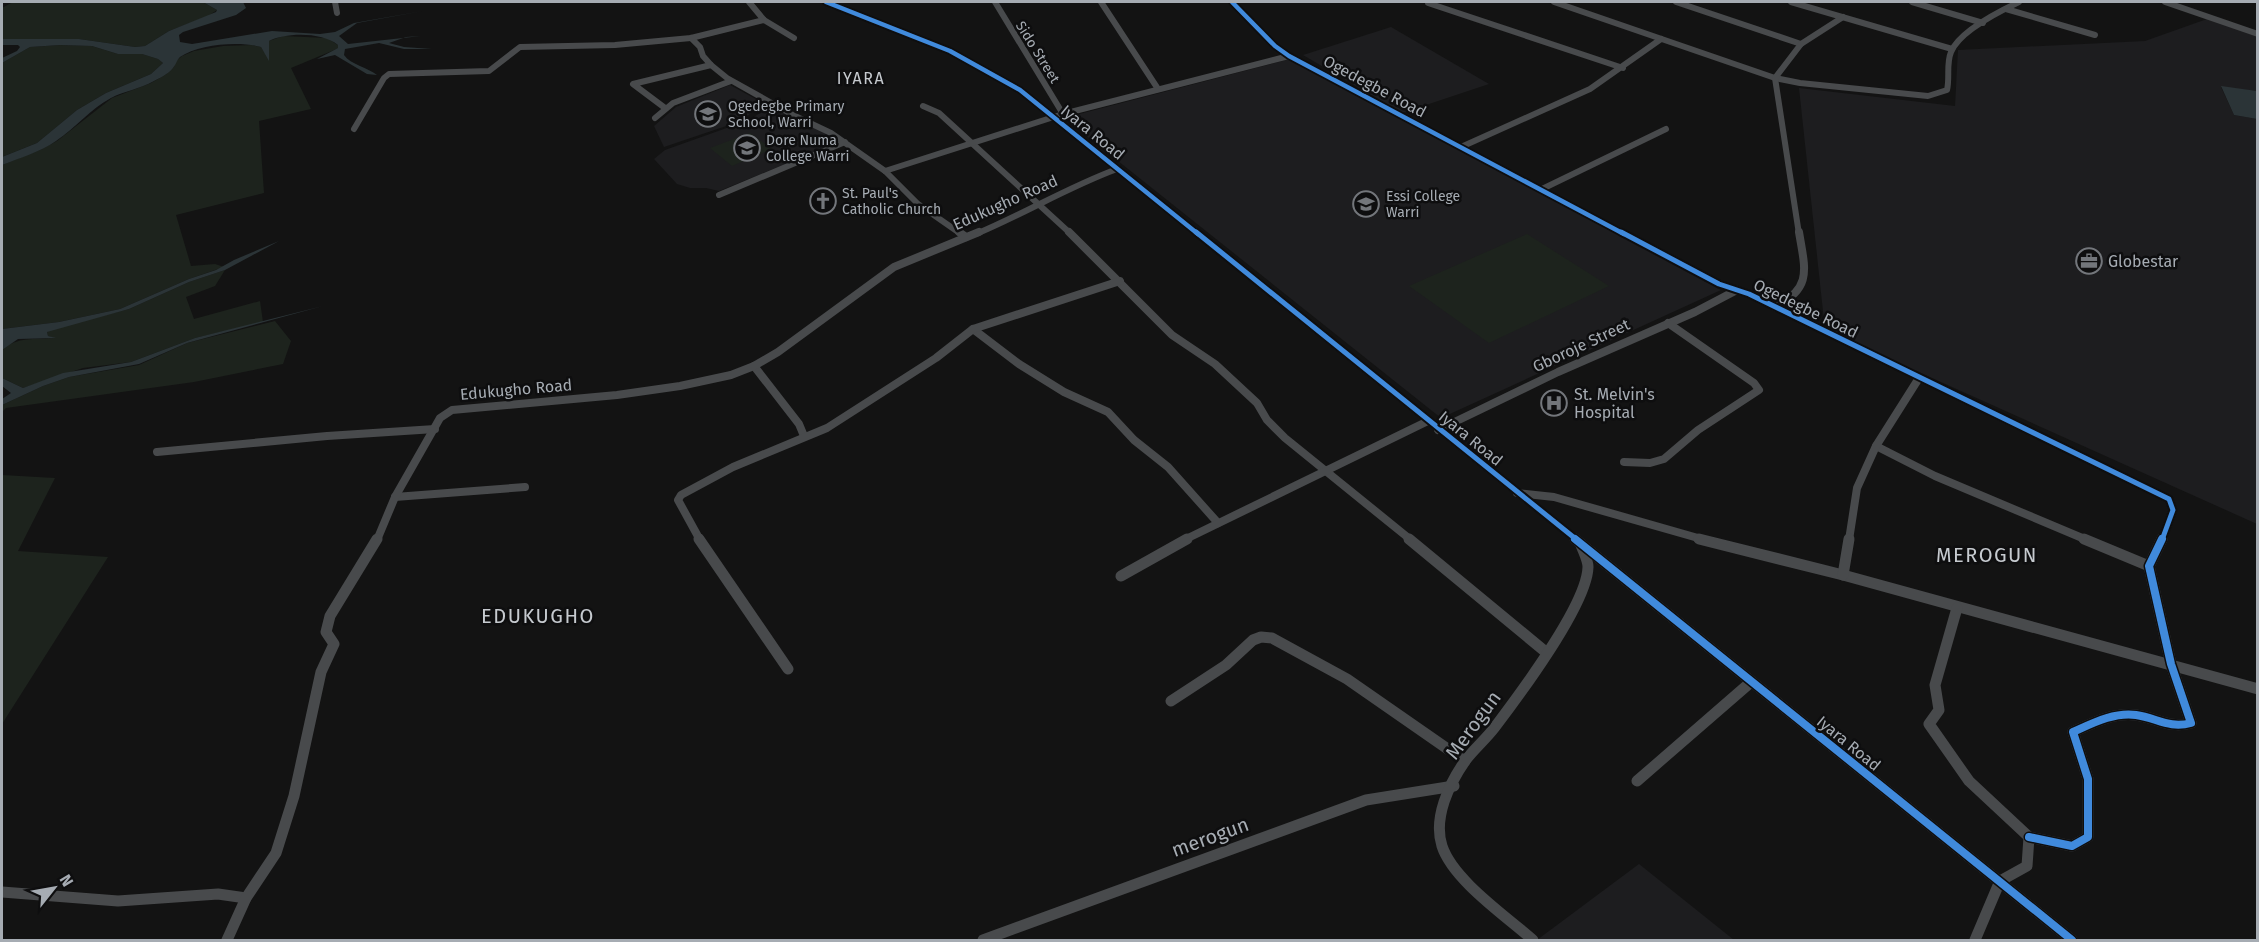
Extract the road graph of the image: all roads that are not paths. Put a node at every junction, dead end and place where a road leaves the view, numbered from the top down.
1 (335, 2) edge
2 (749, 2) edge
3 (826, 2) edge
4 (995, 2) edge
5 (1101, 2) edge
6 (1232, 2) edge
7 (1554, 2) edge
8 (1676, 2) edge
9 (1791, 2) edge
10 (1912, 2) edge
11 (2019, 2) edge
12 (2164, 2) edge
13 (1428, 3) dead end
14 (2006, 9) junction
15 (338, 13) dead end
16 (1843, 17) junction
17 (764, 20) junction
18 (1983, 23) junction
19 (2258, 34) edge
20 (2095, 35) dead end
21 (691, 38) junction
22 (794, 38) dead end
23 (1661, 39) junction
24 (1801, 44) junction
25 (1952, 49) junction
26 (1289, 56) junction
27 (711, 65) junction
28 (1623, 68) junction
29 (1775, 78) junction
30 (731, 81) junction
31 (1158, 89) junction
32 (923, 106) dead end
33 (665, 108) junction
34 (1063, 114) junction
35 (655, 118) dead end
36 (1053, 118) junction
37 (354, 129) dead end
38 (1666, 129) dead end
39 (845, 142) junction
40 (974, 144) junction
41 (1461, 147) junction
42 (1117, 169) junction
43 (885, 171) junction
44 (1540, 190) junction
45 (719, 195) dead end
46 (1041, 205) junction
47 (966, 237) junction
48 (1120, 280) junction
49 (1737, 290) junction
50 (1775, 307) junction
51 (1668, 323) junction
52 (973, 329) junction
53 (754, 366) junction
54 (1919, 378) junction
55 (1428, 421) junction
56 (435, 429) junction
57 (1438, 430) junction
58 (804, 436) junction
59 (1876, 446) junction
60 (157, 452) dead end
61 (1624, 462) dead end
62 (1327, 471) junction
63 (525, 487) dead end
64 (1517, 493) junction
65 (395, 497) junction
66 (1218, 523) junction
67 (1581, 545) junction
68 (2149, 566) junction
69 (1843, 575) junction
70 (1121, 576) dead end
71 (1958, 608) junction
72 (1547, 653) junction
73 (2171, 664) junction
74 (788, 669) dead end
75 (1751, 682) junction
76 (2258, 689) edge
77 (1171, 701) dead end
78 (1465, 760) junction
79 (1636, 781) dead end
80 (1454, 786) junction
81 (2029, 837) junction
82 (2000, 881) junction
83 (2, 892) edge
84 (246, 898) junction
85 (227, 940) edge
86 (983, 940) edge
87 (1533, 940) edge
88 (1975, 940) edge
89 (2072, 940) edge

1 - 15 street
2 - 17 street
3 - 36 street, Iyara Road
4 - 34 street, Sido Street
5 - 31 street
6 - 26 street, Ogedegbe Road
7 - 23 street
8 - 24 street
9 - 16 street
10 - 18 street
11 - 14 street
12 - 19 street
13 - 28 street
14 - 18 street
14 - 20 street
16 - 24 street
16 - 25 street
17 - 21 street
17 - 22 street
18 - 25 street
21 - 27 street
21 - 37 street
23 - 28 street
23 - 29 street
24 - 29 street
25 - 29 street
26 - 31 street
26 - 41 street, Ogedegbe Road
27 - 30 street
27 - 33 street
28 - 41 street
29 - 50 street
30 - 33 street
30 - 39 street
31 - 34 street
32 - 40 street
33 - 35 street
34 - 36 street
36 - 40 street
36 - 42 street, Iyara Road
38 - 44 street
39 - 43 street
39 - 45 street
40 - 43 street
40 - 46 street
41 - 44 street, Ogedegbe Road
42 - 46 street, Edukugho Road
42 - 55 street, Iyara Road
43 - 47 street
44 - 49 street, Ogedegbe Road
46 - 47 street, Edukugho Road
46 - 48 street
47 - 53 street, Edukugho Road
48 - 52 street
48 - 62 street
49 - 50 street, Ogedegbe Road
49 - 51 street, Gboroje Street
50 - 54 street, Ogedegbe Road
51 - 57 street, Gboroje Street
51 - 61 street
52 - 58 street
52 - 66 street
53 - 56 street, Edukugho Road
53 - 58 street
54 - 59 street
54 - 68 street, Ogedegbe Road
55 - 57 street, Iyara Road
55 - 62 street
56 - 60 street
56 - 65 street, Edukugho Road
57 - 64 street, Iyara Road
58 - 74 street
59 - 68 street
59 - 69 street
62 - 66 street
62 - 72 street
63 - 65 street
64 - 67 street, Iyara Road
64 - 69 street
65 - 84 street, Edukugho Road
66 - 70 street
67 - 72 street, Merogun
67 - 75 street, Iyara Road
68 - 73 street
69 - 71 street
71 - 73 street
71 - 81 street
72 - 78 street, Merogun
73 - 76 street
73 - 81 street
75 - 79 street
75 - 82 street, Iyara Road
77 - 78 street
78 - 80 street, Merogun
80 - 86 street, merogun
80 - 87 street, Merogun
81 - 82 street
82 - 88 street
82 - 89 street, Iyara Road
83 - 84 street
84 - 85 street, Edukugho Road

